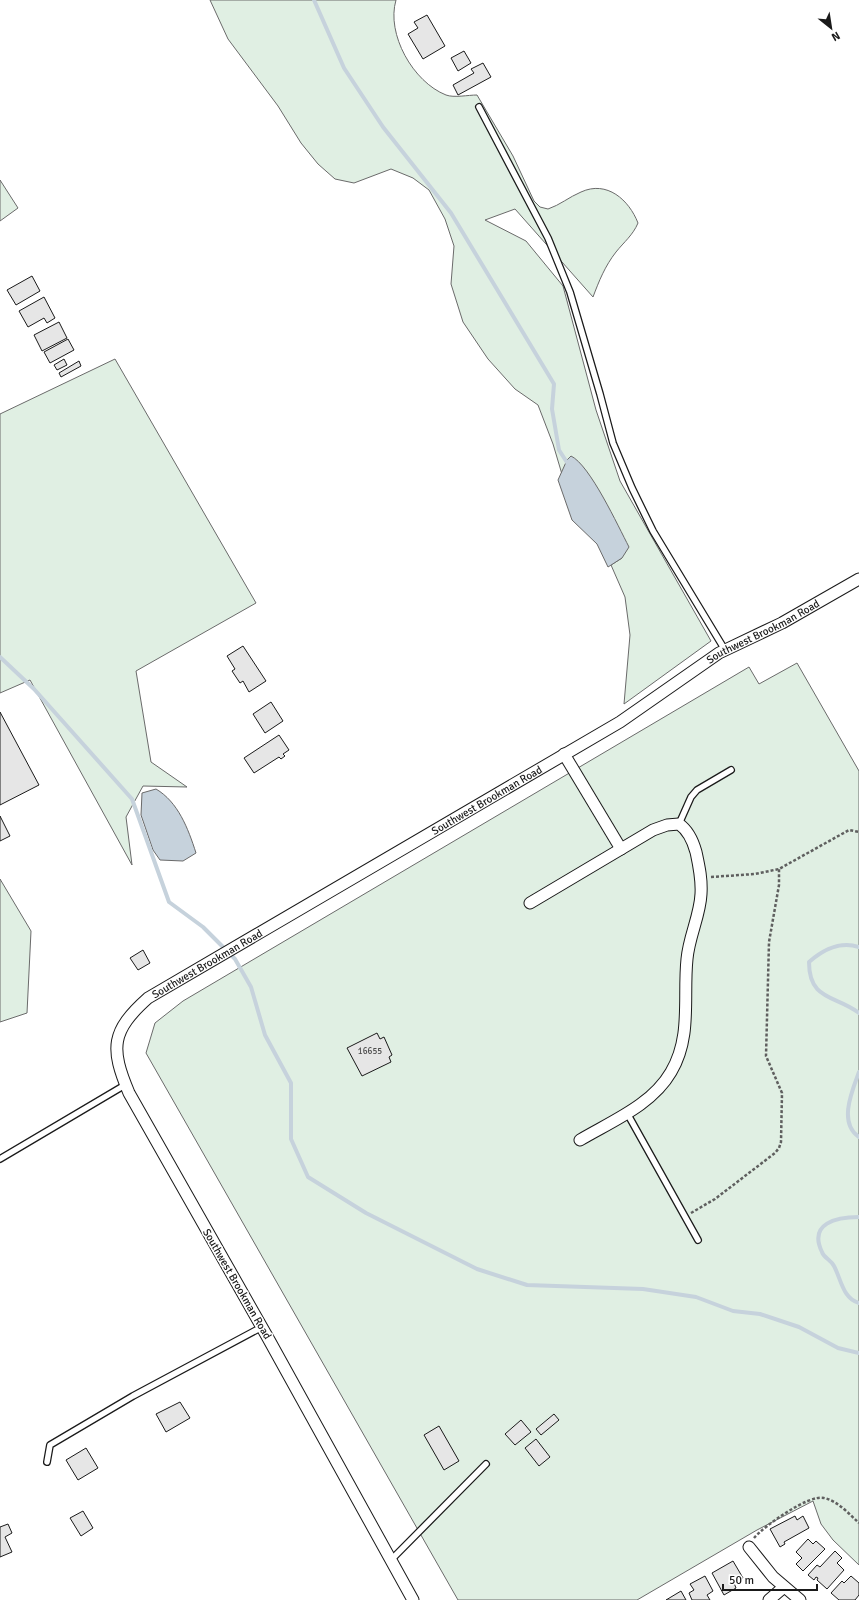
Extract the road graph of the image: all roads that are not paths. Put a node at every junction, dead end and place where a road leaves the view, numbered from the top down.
1 (479, 107) dead end
2 (859, 579) edge
3 (726, 650) junction
4 (564, 754) junction
5 (731, 770) dead end
6 (679, 824) junction
7 (621, 849) junction
8 (530, 903) dead end
9 (125, 1084) junction
10 (627, 1112) junction
11 (580, 1140) dead end
12 (0, 1159) edge
13 (698, 1240) dead end
14 (262, 1327) junction
15 (47, 1462) dead end
16 (486, 1464) dead end
17 (749, 1547) road end
18 (391, 1560) junction
19 (784, 1587) junction
20 (413, 1600) edge
21 (769, 1600) edge
22 (800, 1600) edge

1 - 3 lane
2 - 3 street, Southwest Brookman Road
3 - 4 street, Southwest Brookman Road
4 - 7 street
4 - 9 street, Southwest Brookman Road
5 - 6 lane
6 - 7 street
6 - 10 street
7 - 8 street
9 - 12 lane
9 - 14 street, Southwest Brookman Road
10 - 11 street
10 - 13 lane
14 - 15 lane
14 - 18 street, Southwest Brookman Road
16 - 18 lane
17 - 19 street
18 - 20 street, Southwest Brookman Road
19 - 21 street
19 - 22 street

